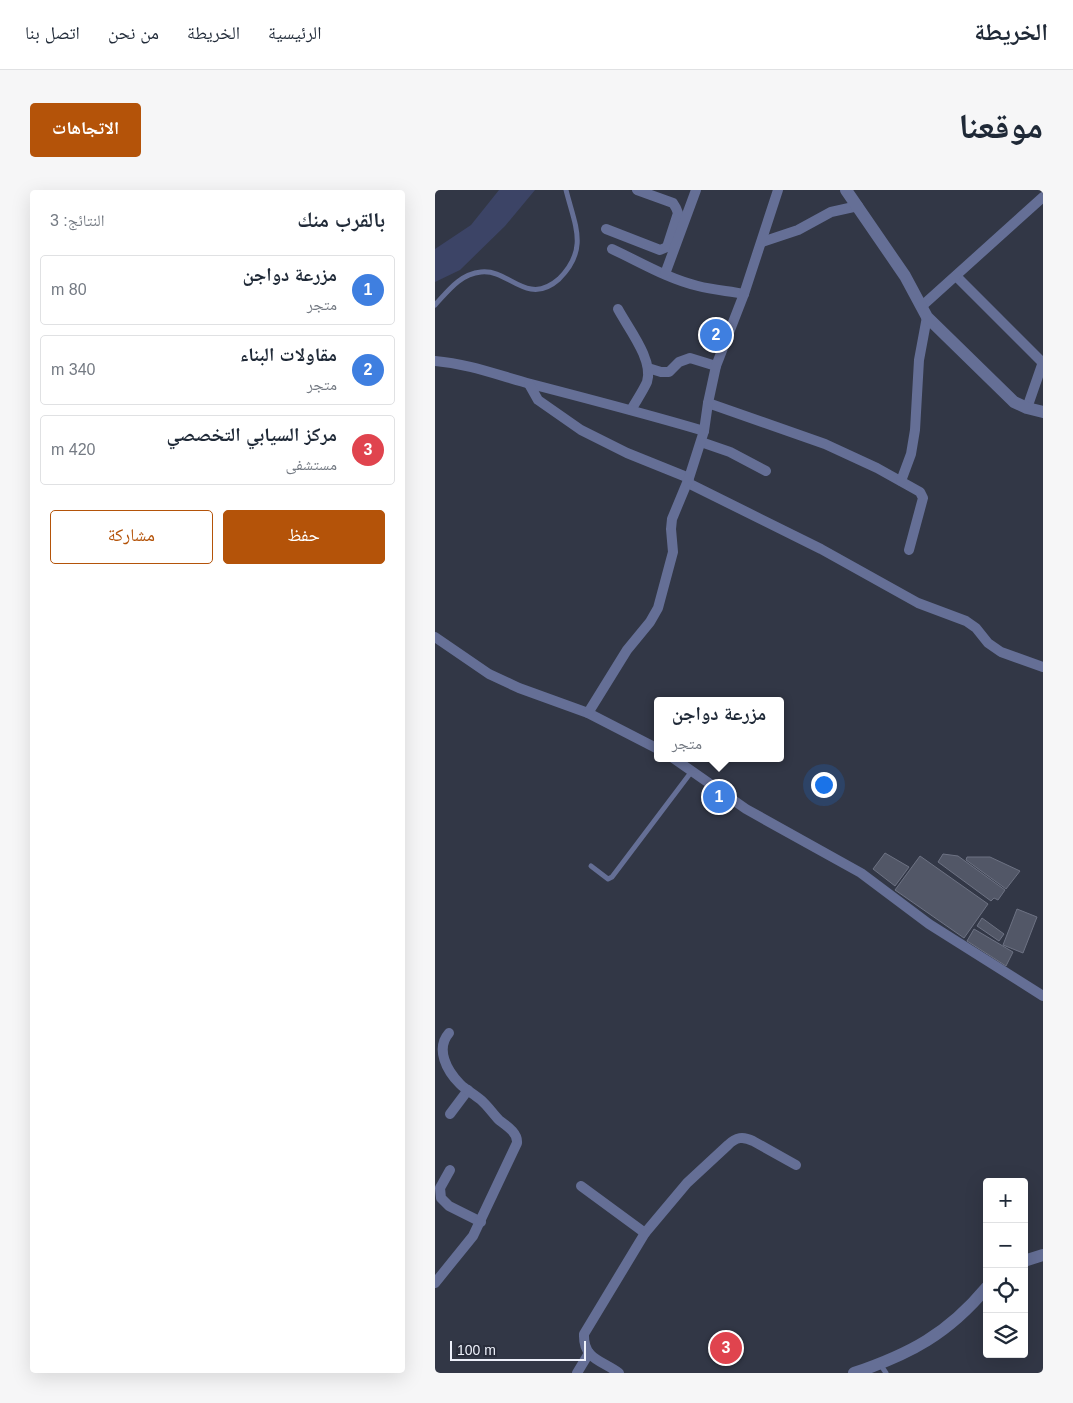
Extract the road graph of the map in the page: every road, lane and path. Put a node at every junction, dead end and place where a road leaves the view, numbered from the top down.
1 (565, 190) edge
2 (637, 190) edge
3 (696, 190) edge
4 (778, 190) edge
5 (846, 190) edge
6 (1043, 197) edge
7 (857, 206) junction
8 (606, 229) dead end
9 (762, 242) junction
10 (612, 249) dead end
11 (665, 274) junction
12 (956, 276) junction
13 (744, 294) junction
14 (435, 305) edge
15 (618, 309) dead end
16 (925, 311) junction
17 (435, 361) edge
18 (1043, 362) edge
19 (717, 366) junction
20 (648, 368) junction
21 (529, 384) junction
22 (708, 402) junction
23 (1027, 408) junction
24 (631, 410) junction
25 (1043, 412) edge
26 (704, 431) junction
27 (701, 442) junction
28 (766, 471) dead end
29 (689, 481) junction
30 (901, 481) junction
31 (909, 550) dead end
32 (435, 637) edge
33 (1043, 667) edge
34 (588, 713) junction
35 (654, 747) edge
36 (679, 762) edge
37 (692, 770) junction
38 (591, 866) dead end
39 (1043, 996) edge
40 (449, 1033) dead end
41 (467, 1090) junction
42 (450, 1114) dead end
43 (797, 1165) dead end
44 (450, 1170) dead end
45 (438, 1186) edge
46 (581, 1186) dead end
47 (481, 1222) junction
48 (645, 1234) junction
49 (1043, 1255) edge
50 (1028, 1260) edge
51 (435, 1283) edge
52 (983, 1293) edge
53 (589, 1354) junction
54 (883, 1368) edge
55 (577, 1373) edge
56 (619, 1373) edge
57 (854, 1373) edge

1 - 14 lane
2 - 8 street
3 - 11 street
4 - 9 street
5 - 7 street
6 - 12 street
7 - 9 street
7 - 16 street
9 - 13 street
10 - 11 street
11 - 13 street
12 - 16 street
12 - 18 street
13 - 19 street
15 - 20 street
16 - 23 street
16 - 30 street
17 - 21 street
18 - 23 street
19 - 20 street
19 - 22 street
20 - 24 street
21 - 24 street
21 - 29 street
22 - 26 street
22 - 30 street
23 - 25 street
24 - 26 street
26 - 27 street
27 - 28 street
27 - 29 street
29 - 33 street
29 - 34 street
30 - 31 street
32 - 34 street
34 - 35 street
36 - 37 street
37 - 38 lane
37 - 39 street
40 - 41 street
41 - 42 street
41 - 47 street
43 - 48 street
44 - 45 street
45 - 47 street
46 - 48 street
47 - 51 street
48 - 53 street
49 - 50 street
52 - 54 street
53 - 55 street
53 - 56 street
54 - 57 street

